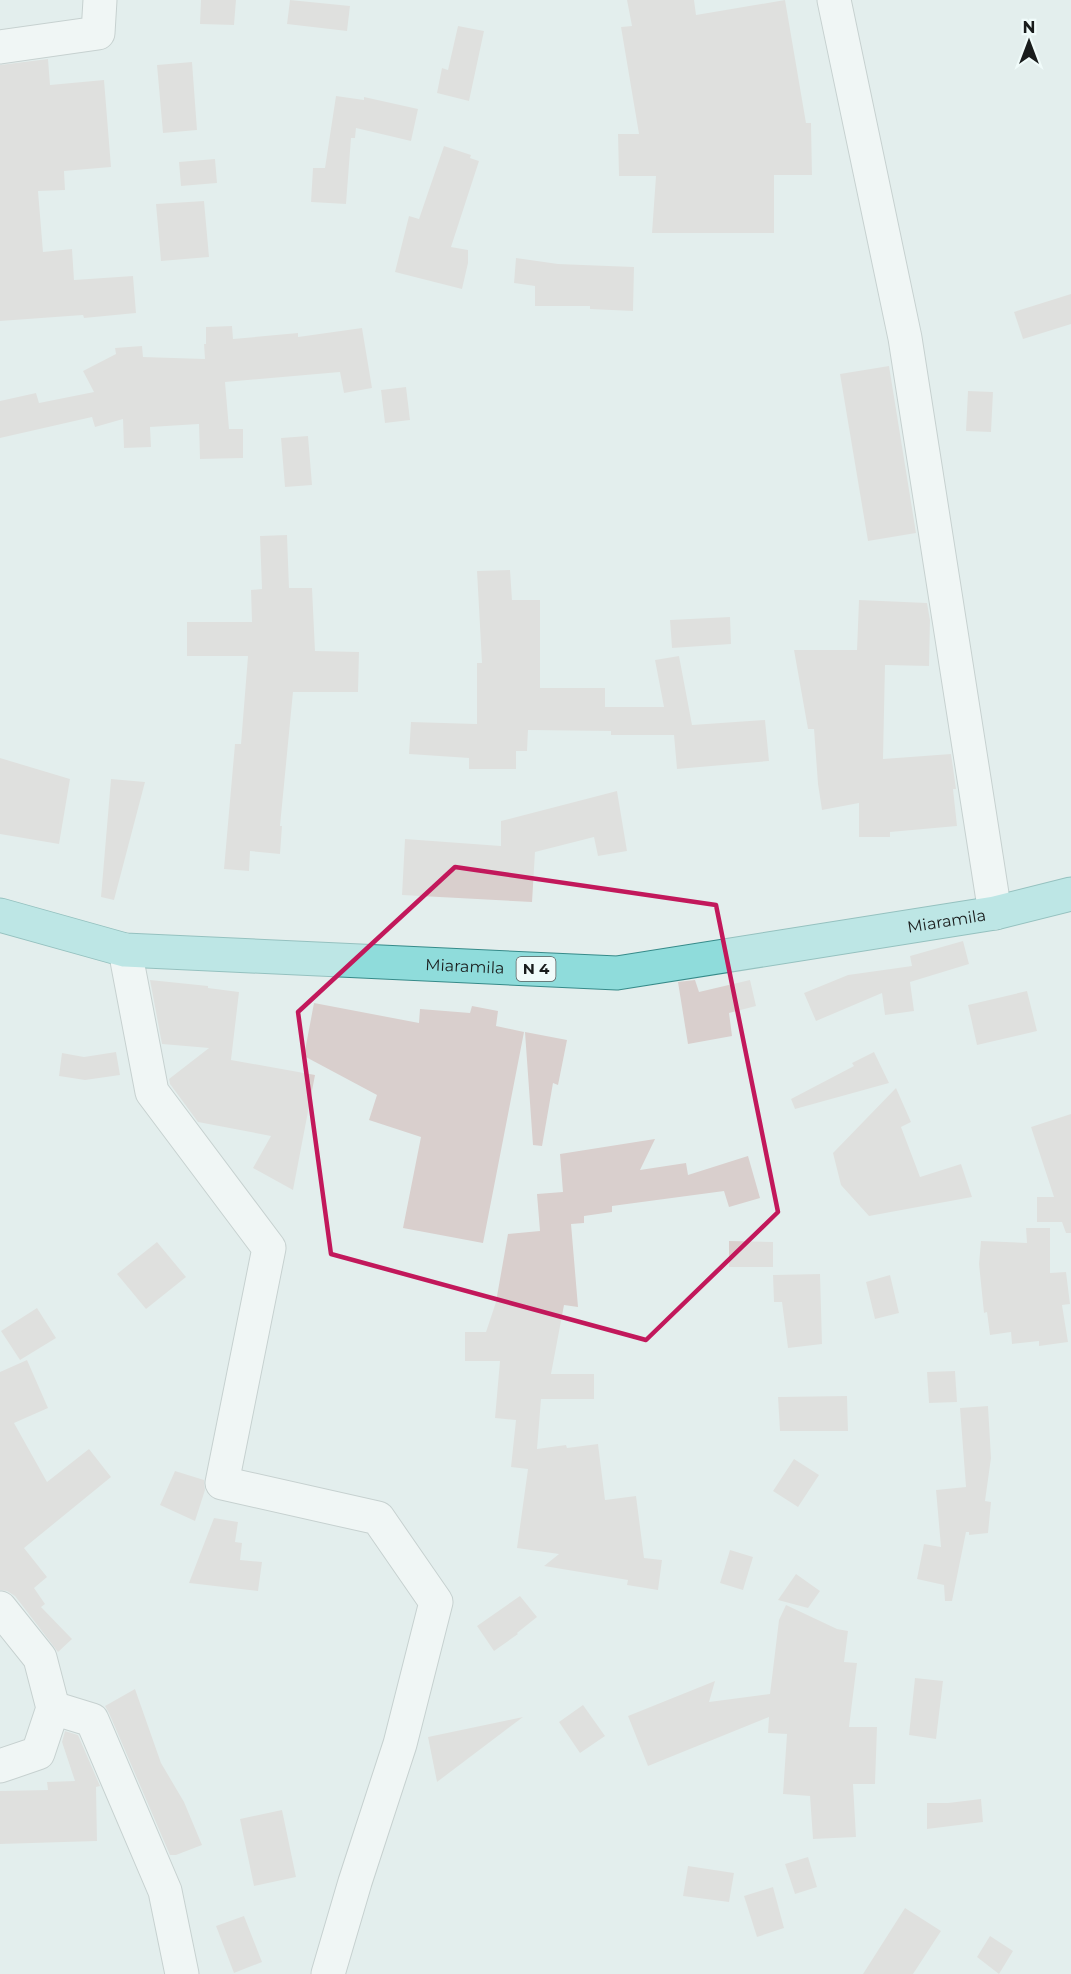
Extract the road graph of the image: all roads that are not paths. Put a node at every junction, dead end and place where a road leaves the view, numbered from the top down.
1 (100, 0) edge
2 (834, 0) edge
3 (0, 47) edge
4 (1071, 894) edge
5 (995, 913) junction
6 (0, 915) edge
7 (125, 950) junction
8 (0, 1608) edge
9 (53, 1708) junction
10 (0, 1766) edge
11 (182, 1974) edge
12 (328, 1974) edge

1 - 3 street
2 - 5 street
4 - 5 main road, Miaramila / N 4
5 - 7 main road, Miaramila / N 4
6 - 7 main road, Miaramila / N 4
7 - 12 street
8 - 9 street
9 - 10 street
9 - 11 street

